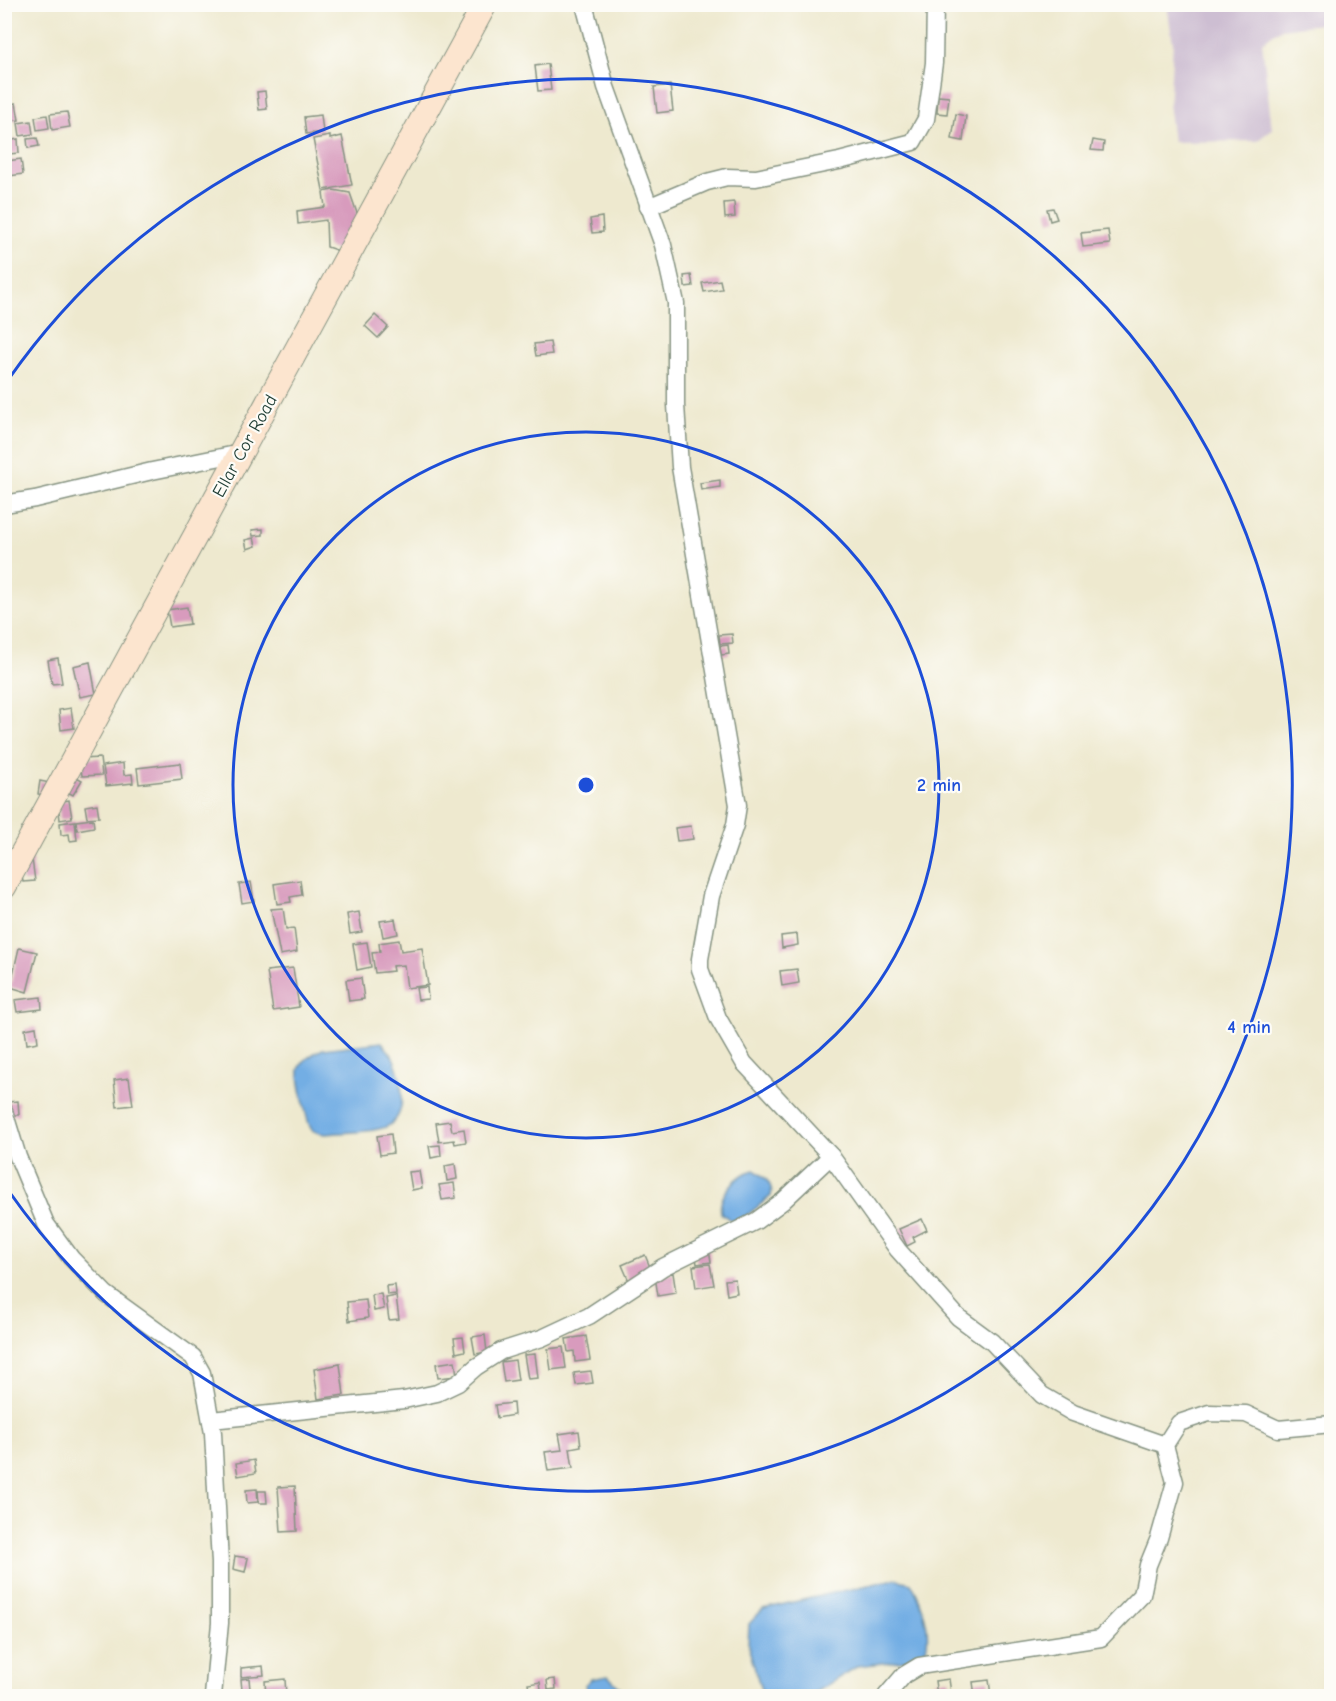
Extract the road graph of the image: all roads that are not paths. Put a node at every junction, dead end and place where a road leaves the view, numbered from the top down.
1 (485, 4) edge
2 (584, 4) edge
3 (935, 4) edge
4 (648, 207) junction
5 (241, 453) junction
6 (4, 504) edge
7 (4, 887) edge
8 (4, 1112) edge
9 (831, 1156) junction
10 (211, 1420) junction
11 (1332, 1424) edge
12 (1165, 1445) junction
13 (213, 1696) edge
14 (886, 1696) edge

1 - 5 main road, Ellar Cor Road
2 - 4 street
3 - 4 street
4 - 9 street
5 - 6 street
5 - 7 main road, Ellar Cor Road
8 - 10 street
9 - 10 street
9 - 12 street
10 - 13 street
11 - 12 street
12 - 14 street

